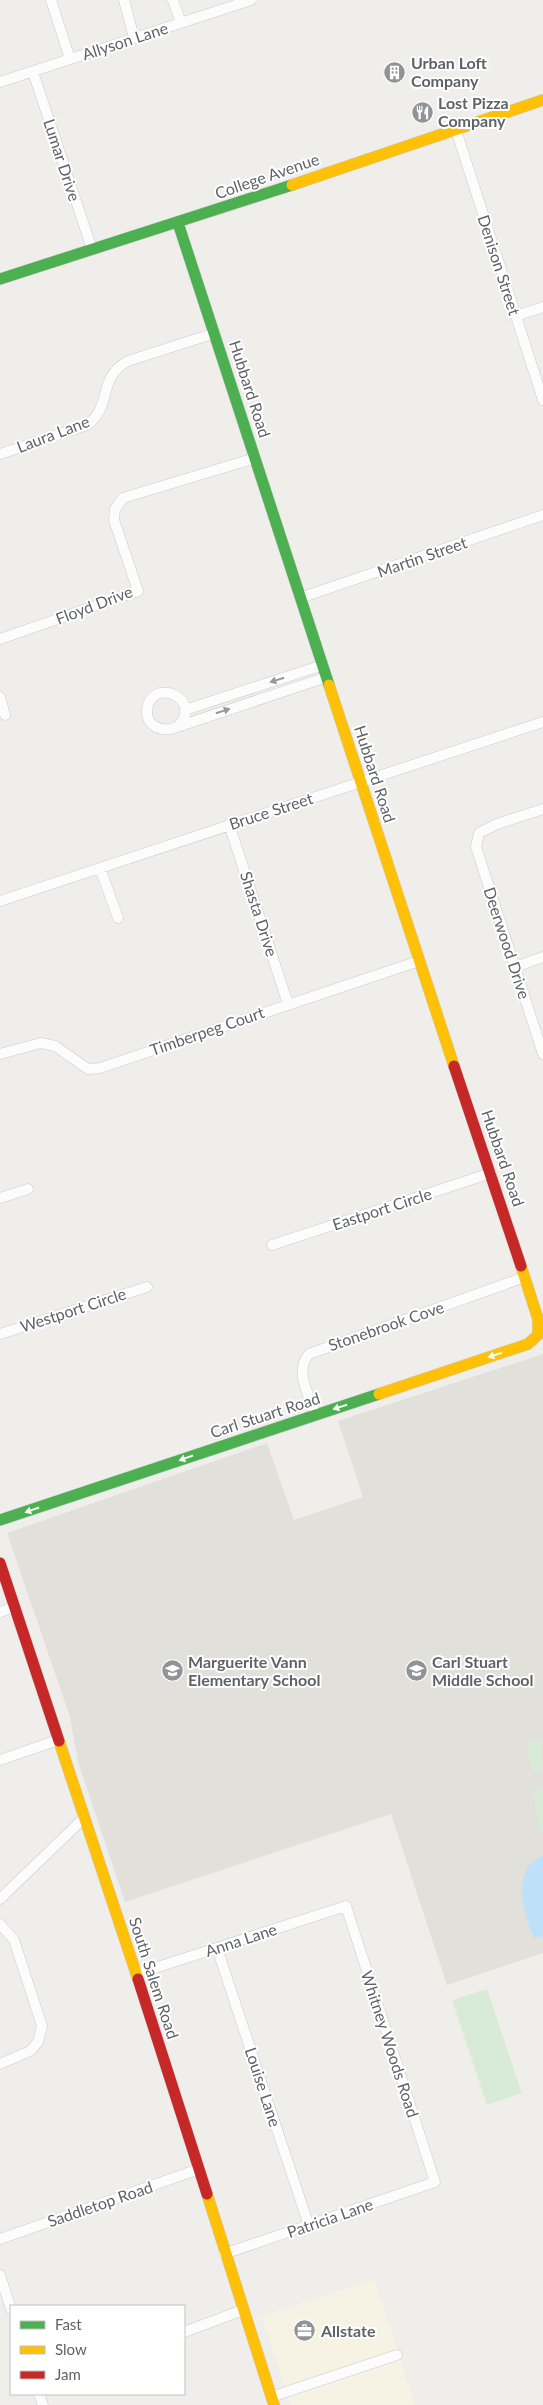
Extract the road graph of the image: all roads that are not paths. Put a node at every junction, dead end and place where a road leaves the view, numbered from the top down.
1 (51, 0) edge
2 (124, 0) edge
3 (173, 0) edge
4 (251, 0) edge
5 (181, 23) junction
6 (134, 38) junction
7 (70, 59) junction
8 (33, 72) junction
9 (0, 82) edge
10 (543, 100) edge
11 (456, 130) junction
12 (178, 223) junction
13 (92, 249) junction
14 (0, 279) edge
15 (543, 307) edge
16 (516, 316) junction
17 (215, 333) junction
18 (543, 400) edge
19 (0, 454) edge
20 (255, 458) junction
21 (543, 516) edge
22 (300, 598) junction
23 (0, 639) edge
24 (323, 665) junction
25 (327, 677) junction
26 (0, 697) edge
27 (185, 710) junction
28 (5, 716) dead end
29 (543, 722) edge
30 (177, 727) junction
31 (361, 782) junction
32 (543, 809) edge
33 (229, 824) junction
34 (100, 868) junction
35 (0, 901) edge
36 (118, 918) dead end
37 (543, 957) edge
38 (419, 961) junction
39 (515, 967) junction
40 (288, 1004) junction
41 (0, 1054) edge
42 (543, 1054) edge
43 (491, 1173) junction
44 (28, 1189) dead end
45 (0, 1198) edge
46 (272, 1245) dead end
47 (525, 1277) junction
48 (147, 1287) dead end
49 (0, 1334) edge
50 (538, 1335) joint
51 (316, 1415) junction
52 (0, 1520) edge
53 (0, 1563) edge
54 (14, 1607) junction
55 (0, 1612) edge
56 (58, 1740) junction
57 (0, 1760) edge
58 (84, 1818) junction
59 (0, 1899) edge
60 (346, 1906) joint
61 (0, 1924) edge
62 (218, 1948) junction
63 (136, 1974) junction
64 (0, 2064) edge
65 (199, 2169) junction
66 (435, 2182) joint
67 (309, 2226) junction
68 (0, 2239) edge
69 (224, 2254) junction
70 (0, 2275) edge
71 (10, 2306) edge
72 (243, 2310) junction
73 (185, 2332) edge
74 (397, 2355) dead end
75 (273, 2401) edge

1 - 7 street
2 - 6 street
3 - 5 street
4 - 5 street, Allyson Lane
5 - 6 street, Allyson Lane
6 - 7 street, Allyson Lane
7 - 8 street, Allyson Lane
8 - 9 street, Allyson Lane
8 - 13 street, Lumar Drive
10 - 11 street, College Avenue
11 - 12 street, College Avenue
11 - 16 street, Denison Street
12 - 13 street, College Avenue
12 - 17 street, Hubbard Road
13 - 14 street, College Avenue
15 - 16 street
16 - 18 street, Denison Street
17 - 19 street, Laura Lane
17 - 20 street, Hubbard Road
20 - 22 street, Hubbard Road
20 - 23 street, Floyd Drive
21 - 22 street, Martin Street
22 - 24 street, Hubbard Road
24 - 25 street, Hubbard Road
24 -> 27 street
30 -> 25 street
25 - 31 street, Hubbard Road
26 - 28 street
27 - 30 street
27 - 30 street
29 - 31 street, Bruce Street
31 - 33 street, Bruce Street
31 - 38 street, Hubbard Road
32 - 39 street, Deerwood Drive
33 - 34 street, Bruce Street
33 - 40 street, Shasta Drive
34 - 35 street, Bruce Street
34 - 36 street
37 - 39 street
38 - 40 street, Timberpeg Court
38 - 43 street, Hubbard Road
39 - 42 street, Deerwood Drive
40 - 41 street, Timberpeg Court
43 - 46 street, Eastport Circle
43 - 47 street, Hubbard Road
44 - 45 street
47 - 50 street, Hubbard Road
47 - 51 street, Stonebrook Cove
48 - 49 street, Westport Circle
50 -> 51 street, Carl Stuart Road
51 -> 52 street, Carl Stuart Road
53 - 54 street, South Salem Road
54 - 55 street
54 - 56 street, South Salem Road
56 - 57 street
56 - 58 street, South Salem Road
58 - 59 street
58 - 63 street, South Salem Road
60 - 62 street, Anna Lane
60 - 66 street, Whitney Woods Road
61 - 64 street
62 - 63 street, Anna Lane
62 - 67 street, Louise Lane
63 - 65 street, South Salem Road
65 - 68 street, Saddletop Road
65 - 69 street, South Salem Road
66 - 67 street, Patricia Lane
67 - 69 street, Patricia Lane
69 - 72 street, South Salem Road
70 - 71 street
72 - 73 street
72 - 75 street, South Salem Road
74 - 75 street

